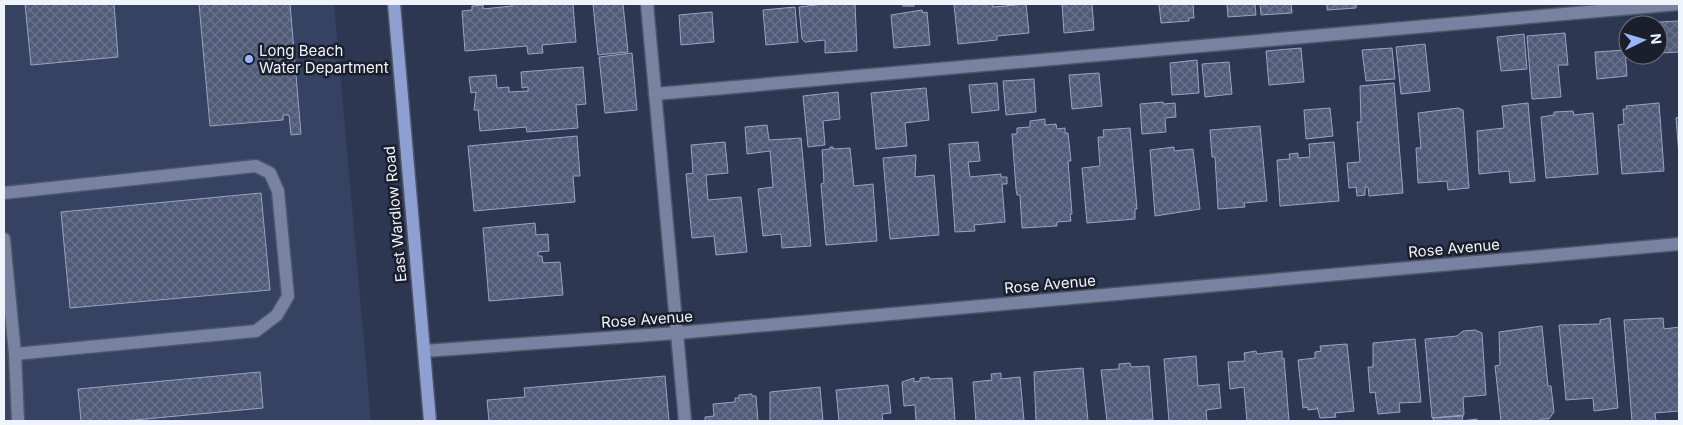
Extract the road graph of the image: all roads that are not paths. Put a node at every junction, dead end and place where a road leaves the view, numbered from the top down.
1 (394, 4) edge
2 (647, 4) edge
3 (1678, 4) edge
4 (655, 94) junction
5 (4, 193) edge
6 (4, 239) edge
7 (1679, 244) edge
8 (677, 333) junction
9 (424, 351) junction
10 (15, 354) junction
11 (18, 421) edge
12 (430, 421) edge
13 (685, 421) edge

1 - 9 main road, East Wardlow Road
2 - 4 street
3 - 4 street
4 - 8 street
5 - 10 street
6 - 10 street
7 - 8 street, Rose Avenue
8 - 9 street, Rose Avenue
8 - 13 street
9 - 12 main road, East Wardlow Road
10 - 11 street

